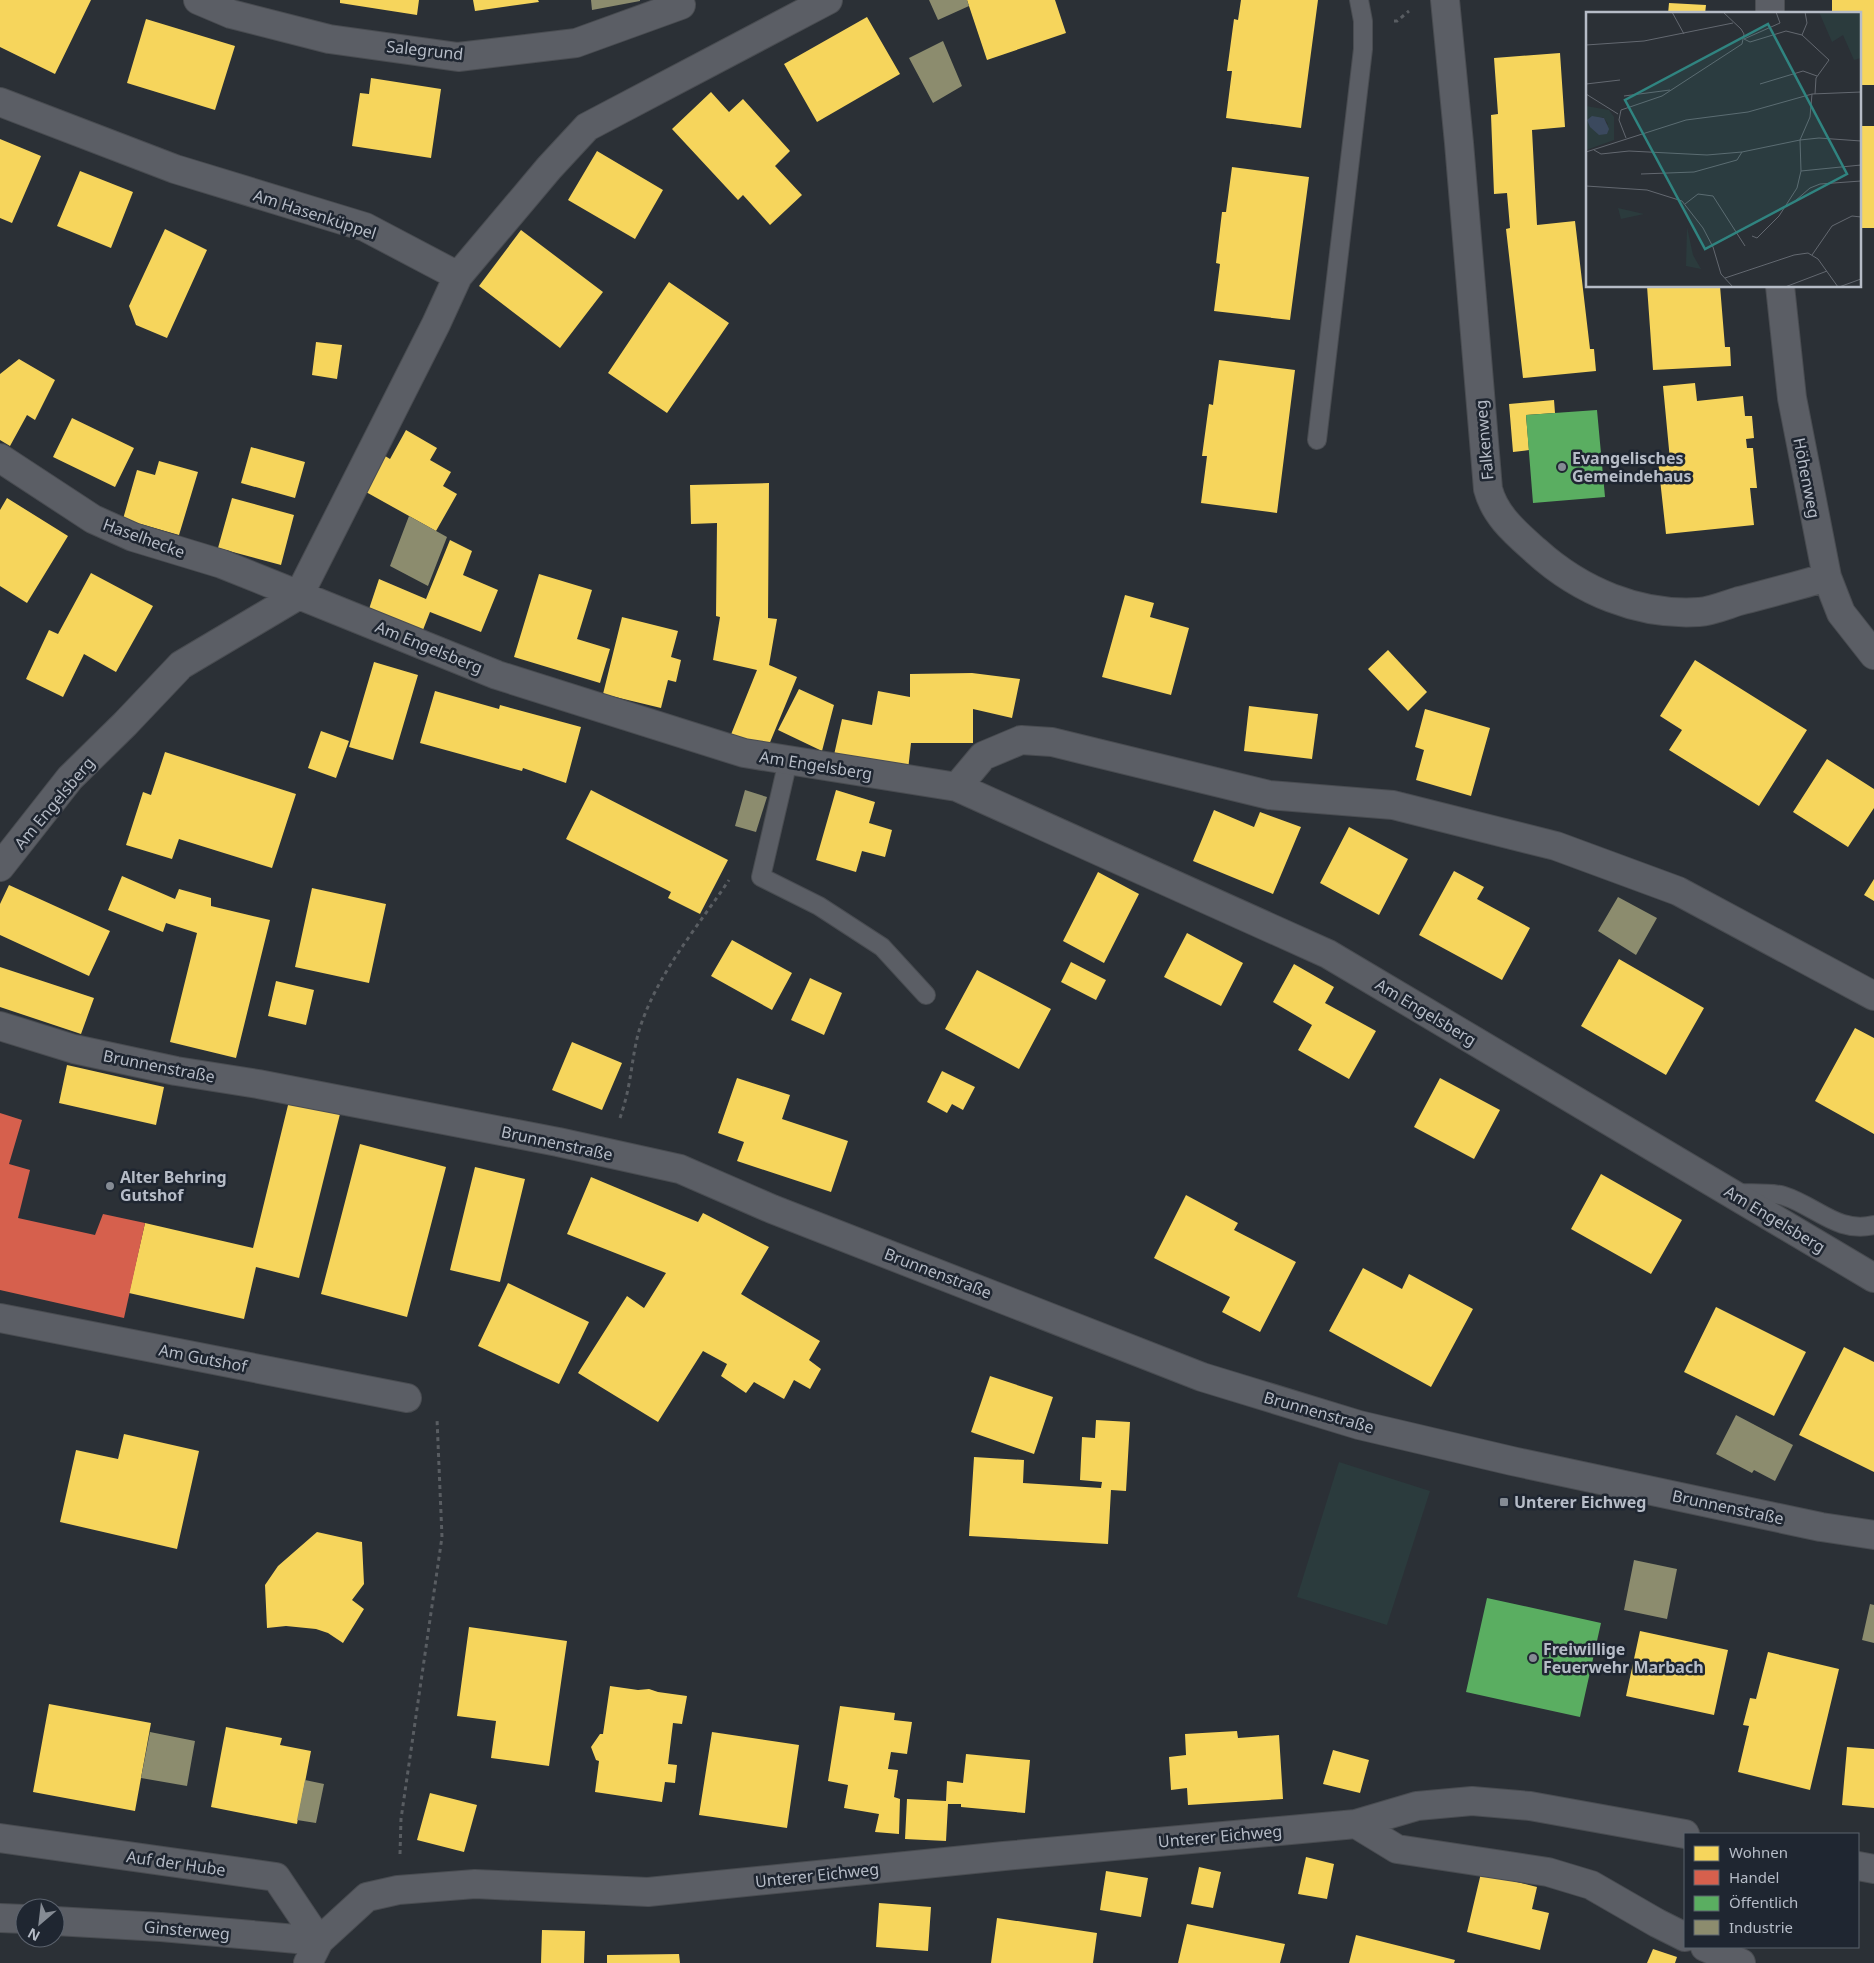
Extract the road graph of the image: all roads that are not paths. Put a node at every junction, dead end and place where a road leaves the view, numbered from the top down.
1 (198, 0) edge
2 (828, 0) edge
3 (1359, 0) edge
4 (1445, 0) edge
5 (681, 5) dead end
6 (0, 102) edge
7 (458, 276) junction
8 (1780, 288) edge
9 (1317, 440) dead end
10 (0, 458) edge
11 (1827, 577) junction
12 (299, 596) junction
13 (1874, 655) edge
14 (788, 761) junction
15 (957, 787) junction
16 (0, 867) edge
17 (926, 995) dead end
18 (1874, 996) edge
19 (0, 1026) edge
20 (1732, 1193) junction
21 (1874, 1225) edge
22 (1874, 1278) edge
23 (0, 1318) edge
24 (407, 1398) road end
25 (1874, 1535) edge
26 (1356, 1824) junction
27 (1684, 1834) edge
28 (0, 1838) edge
29 (1859, 1866) edge
30 (1874, 1869) edge
31 (0, 1918) edge
32 (15, 1919) edge
33 (65, 1922) edge
34 (1684, 1936) edge
35 (1707, 1948) edge
36 (314, 1952) edge
37 (1741, 1963) edge

1 - 5 street, Salegrund
2 - 7 street
3 - 9 lane
4 - 11 street, Falkenweg
6 - 7 street, Am Hasenküppel
7 - 12 street
8 - 11 street, Höhenweg
10 - 12 street, Haselhecke
11 - 13 street, Höhenweg
12 - 14 street, Am Engelsberg
12 - 16 street, Am Engelsberg
14 - 15 street, Am Engelsberg
14 - 17 lane
15 - 18 street
15 - 20 street, Am Engelsberg
19 - 25 street, Brunnenstraße
20 - 21 lane
20 - 22 street, Am Engelsberg
23 - 24 street, Am Gutshof
26 - 27 street, Unterer Eichweg
26 - 34 street
26 - 36 street, Unterer Eichweg
28 - 36 street, Auf der Hube
29 - 30 street
31 - 32 street
33 - 36 street, Ginsterweg
35 - 37 street

